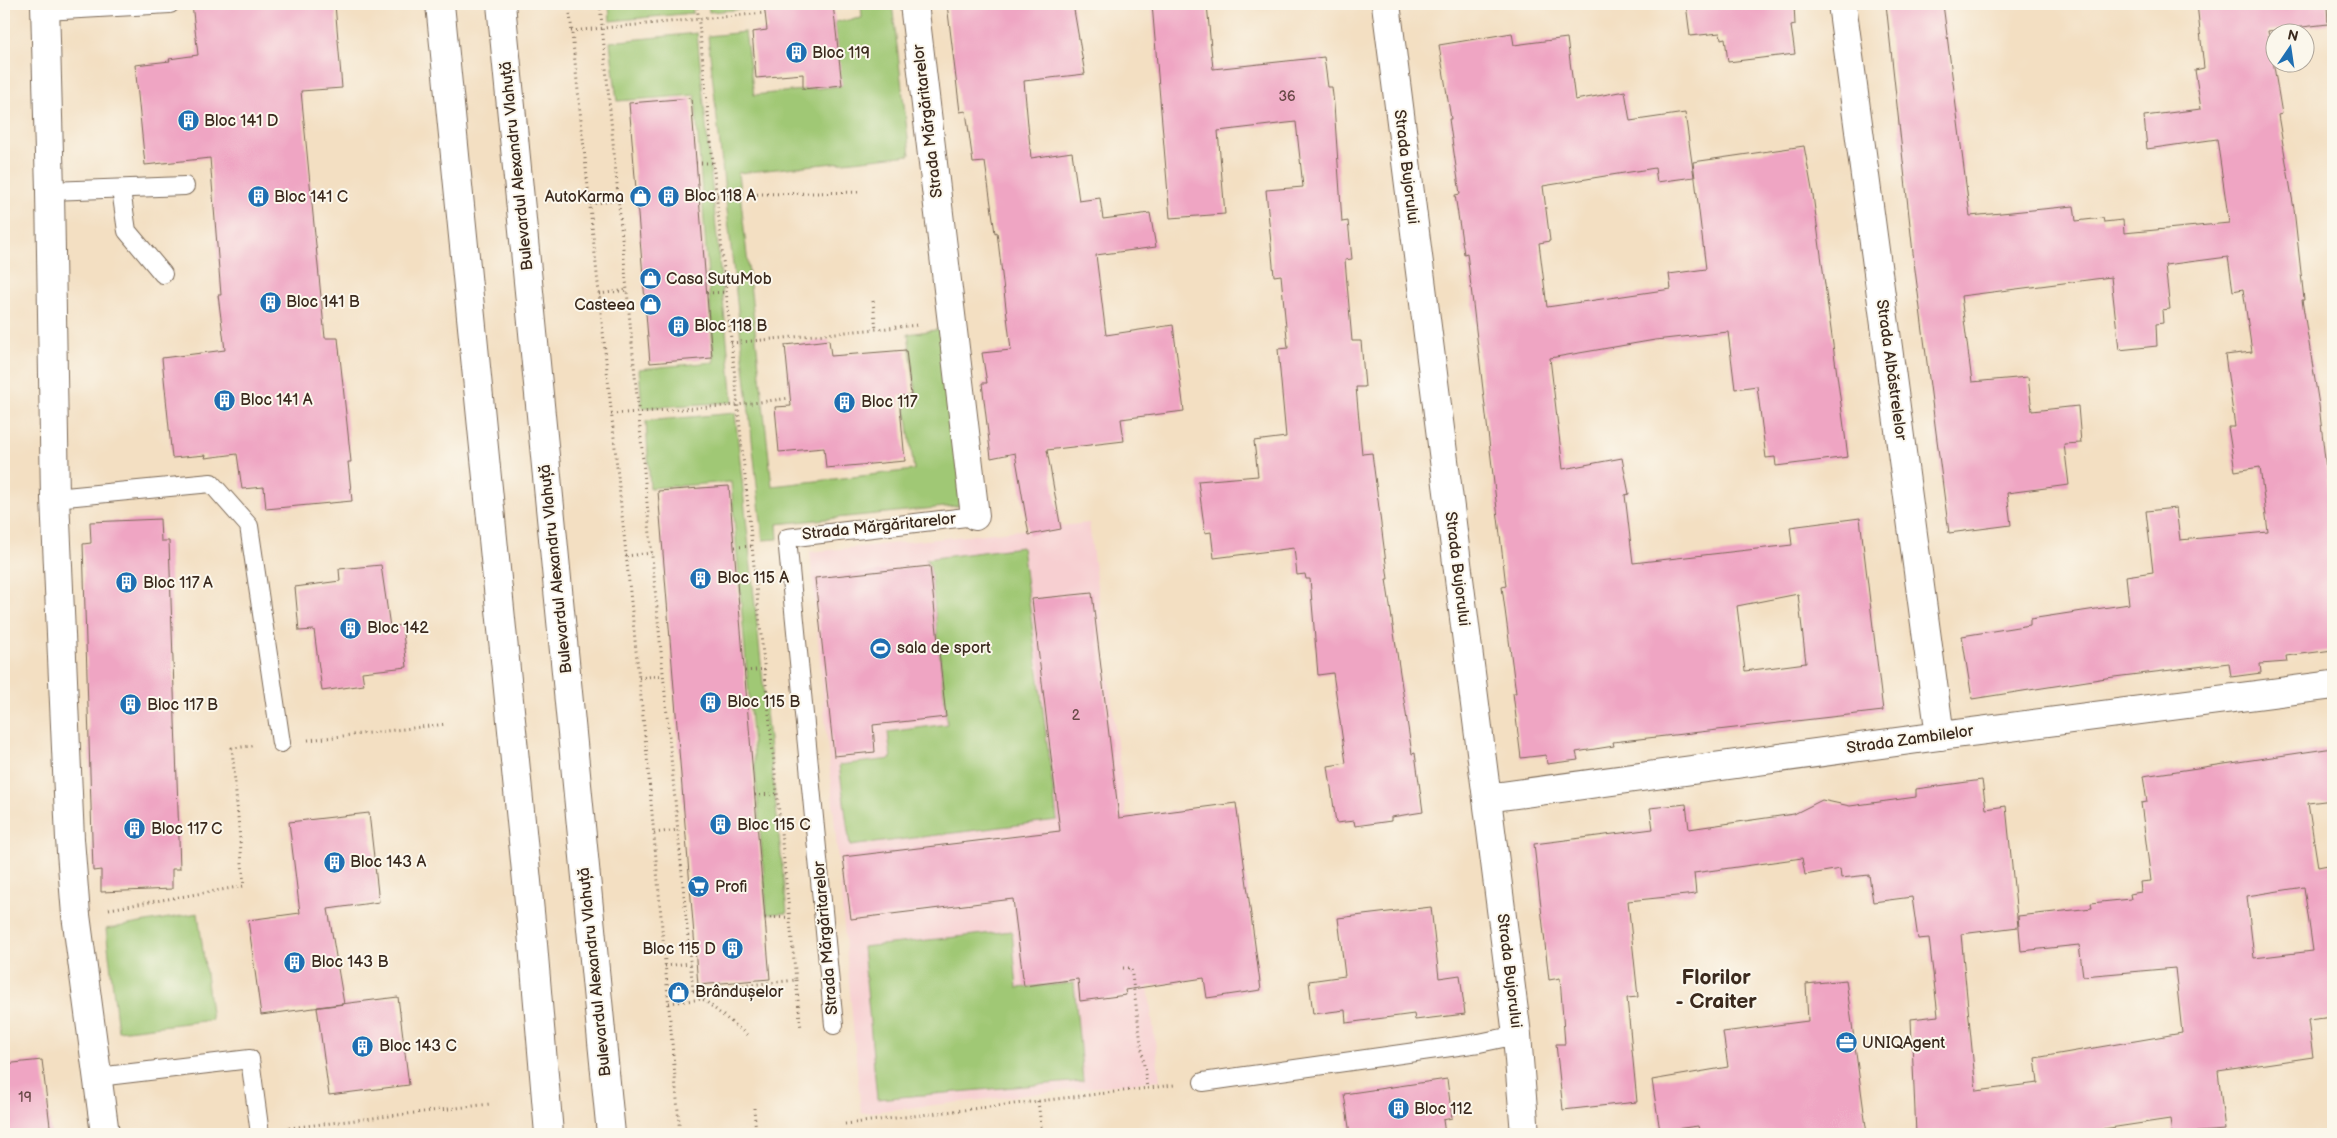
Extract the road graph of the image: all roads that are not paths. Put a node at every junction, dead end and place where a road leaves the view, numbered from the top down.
1 (170, 4) edge
2 (440, 4) edge
3 (501, 4) edge
4 (914, 4) edge
5 (1386, 4) edge
6 (1842, 4) edge
7 (45, 8) edge
8 (185, 186) dead end
9 (121, 190) junction
10 (50, 191) junction
11 (163, 274) dead end
12 (55, 498) junction
13 (976, 516) joint
14 (2333, 685) edge
15 (1940, 736) junction
16 (281, 744) road end
17 (1487, 798) junction
18 (834, 1025) dead end
19 (1517, 1036) junction
20 (98, 1077) junction
21 (1203, 1082) road end
22 (260, 1133) edge
23 (105, 1134) edge
24 (549, 1134) edge
25 (611, 1134) edge
26 (1525, 1134) edge

1 - 7 lane
2 - 24 street
3 - 25 street, Bulevardul Alexandru Vlahuță
4 - 13 street, Strada Mărgăritarelor
5 - 17 street, Strada Bujorului
6 - 15 street, Strada Albăstrelelor
7 - 10 street
8 - 9 lane
9 - 10 lane
9 - 11 lane
10 - 12 street
12 - 16 lane
12 - 20 street
13 - 18 lane, Strada Mărgăritarelor
14 - 15 street, Strada Zambilelor
15 - 17 street, Strada Zambilelor
17 - 19 street, Strada Bujorului
19 - 21 lane
19 - 26 street, Strada Bujorului
20 - 22 lane
20 - 23 street

